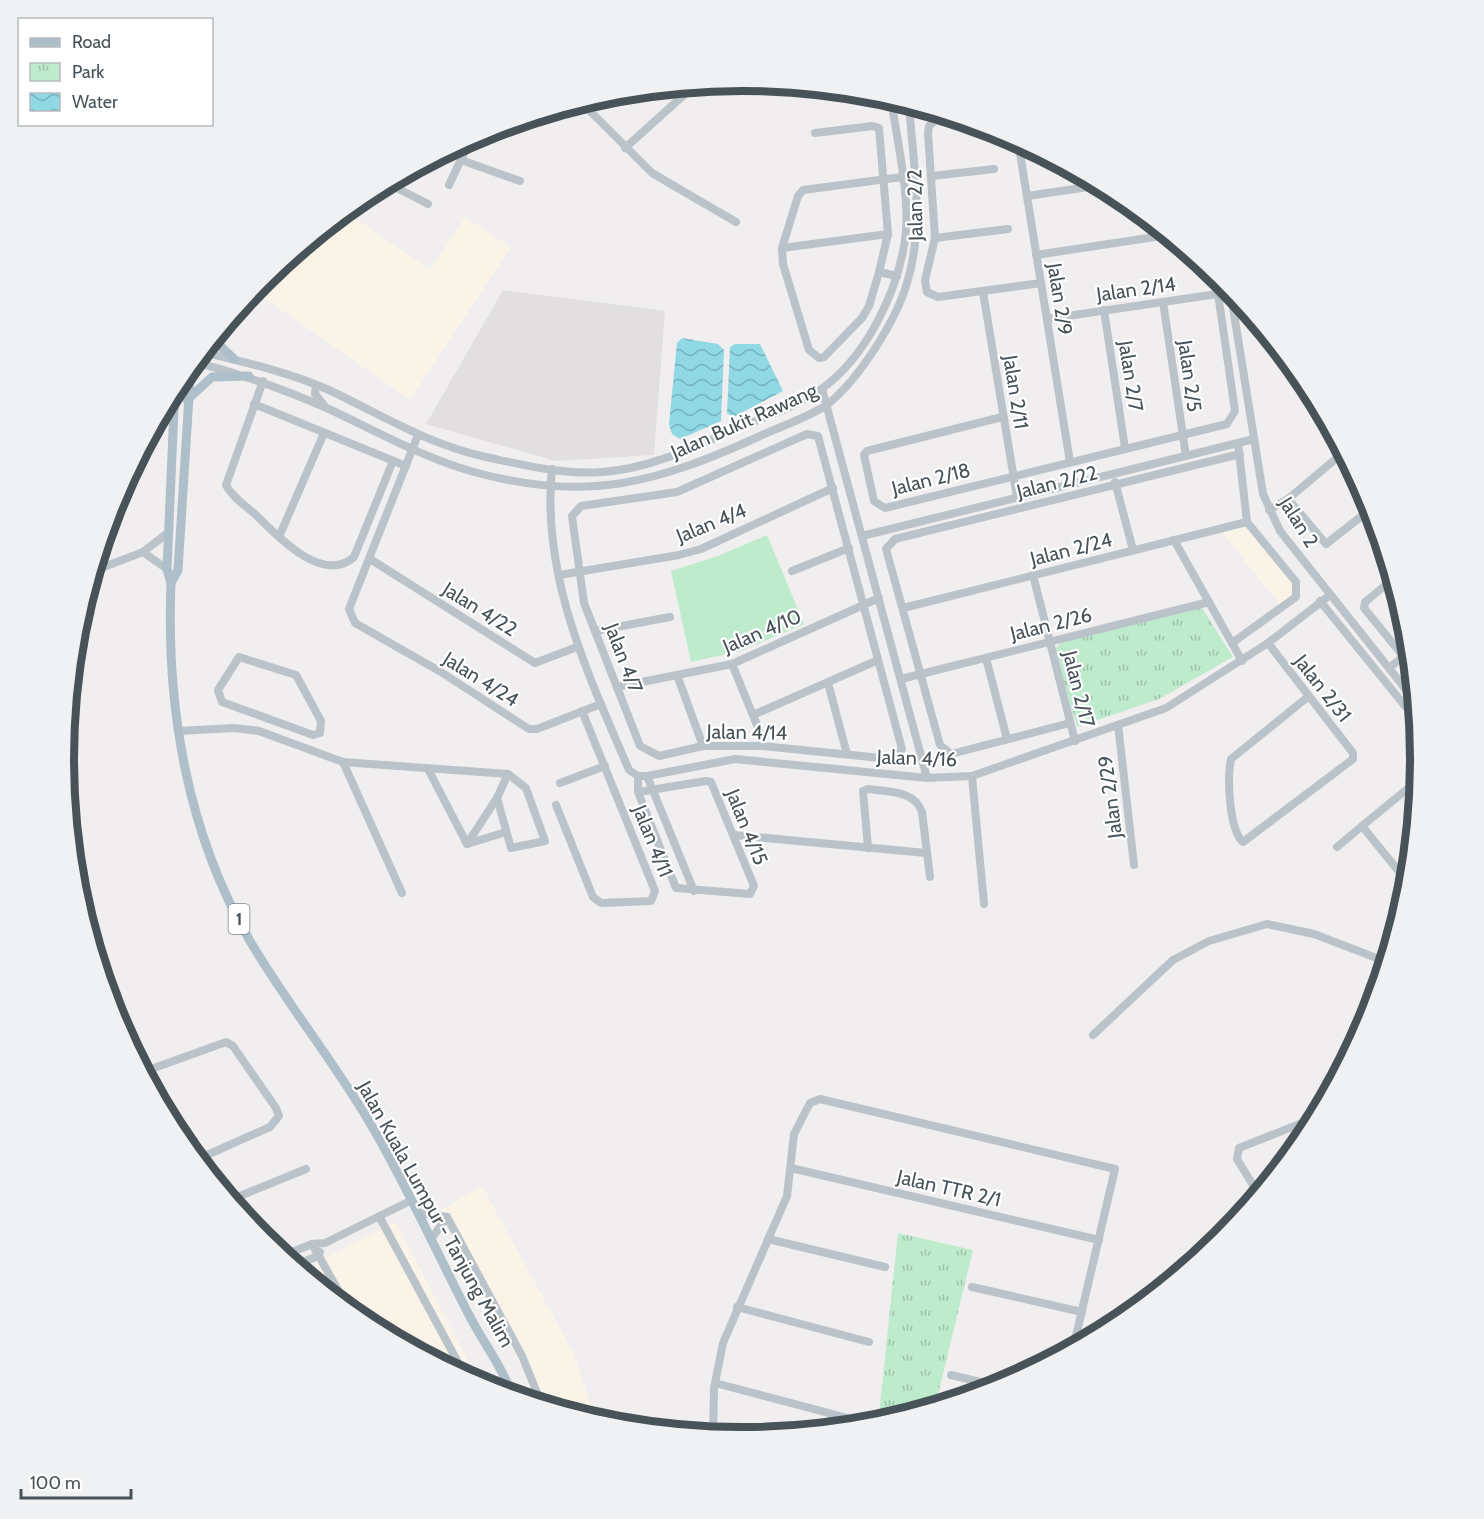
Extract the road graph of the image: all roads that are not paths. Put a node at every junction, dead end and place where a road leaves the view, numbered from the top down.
1 (685, 94) edge
2 (893, 109) edge
3 (588, 110) edge
4 (910, 113) edge
5 (936, 120) edge
6 (815, 133) dead end
7 (626, 148) junction
8 (465, 152) edge
9 (1020, 152) edge
10 (461, 160) junction
11 (994, 169) dead end
12 (932, 176) junction
13 (902, 177) junction
14 (885, 179) junction
15 (520, 181) dead end
16 (449, 185) dead end
17 (397, 188) edge
18 (1087, 188) edge
19 (1027, 196) junction
20 (428, 204) dead end
21 (736, 222) dead end
22 (1008, 229) dead end
23 (888, 234) junction
24 (1158, 236) edge
25 (935, 238) junction
26 (782, 248) junction
27 (1036, 255) junction
28 (879, 272) junction
29 (897, 276) junction
30 (1041, 283) junction
31 (1218, 290) edge
32 (983, 292) junction
33 (1218, 293) junction
34 (1163, 302) junction
35 (1233, 306) edge
36 (1104, 310) junction
37 (1047, 319) junction
38 (219, 344) edge
39 (211, 354) edge
40 (234, 359) junction
41 (202, 366) edge
42 (249, 376) junction
43 (263, 381) junction
44 (190, 383) edge
45 (316, 385) junction
46 (822, 389) junction
47 (187, 400) junction
48 (254, 404) junction
49 (827, 405) junction
50 (173, 410) edge
51 (329, 410) junction
52 (1002, 417) junction
53 (324, 433) junction
54 (418, 435) junction
55 (1182, 435) junction
56 (1254, 439) junction
57 (1238, 443) junction
58 (1125, 448) junction
59 (413, 449) junction
60 (1239, 454) junction
61 (1186, 456) junction
62 (1339, 458) edge
63 (393, 461) junction
64 (1070, 462) junction
65 (406, 466) junction
66 (552, 469) junction
67 (1113, 474) junction
68 (1012, 476) junction
69 (1116, 485) junction
70 (550, 487) junction
71 (833, 488) junction
72 (1017, 497) junction
73 (1288, 499) junction
74 (1269, 510) junction
75 (1364, 514) edge
76 (1246, 522) junction
77 (169, 532) junction
78 (862, 536) junction
79 (279, 537) junction
80 (1174, 540) junction
81 (849, 548) junction
82 (1134, 550) junction
83 (143, 552) junction
84 (370, 559) junction
85 (102, 568) edge
86 (167, 569) junction
87 (579, 571) junction
88 (792, 571) dead end
89 (559, 574) junction
90 (1033, 575) junction
91 (171, 583) junction
92 (1387, 584) edge
93 (1330, 595) junction
94 (879, 598) junction
95 (1320, 601) junction
96 (1209, 602) junction
97 (864, 605) junction
98 (903, 608) junction
99 (670, 617) dead end
100 (595, 631) junction
101 (1050, 642) junction
102 (1232, 643) junction
103 (1268, 643) junction
104 (577, 648) junction
105 (1402, 655) edge
106 (1403, 656) edge
107 (986, 658) junction
108 (878, 660) junction
109 (1242, 661) junction
110 (732, 664) junction
111 (1389, 668) junction
112 (921, 674) junction
113 (676, 675) junction
114 (901, 679) junction
115 (828, 683) junction
116 (617, 687) junction
117 (1407, 690) edge
118 (1309, 696) junction
119 (601, 704) junction
120 (1405, 706) dead end
121 (582, 711) junction
122 (753, 715) junction
123 (263, 716) junction
124 (1070, 723) junction
125 (1118, 725) junction
126 (179, 730) junction
127 (259, 731) junction
128 (1007, 739) junction
129 (1075, 741) junction
130 (703, 746) junction
131 (766, 746) junction
132 (649, 751) joint
133 (847, 754) junction
134 (343, 762) junction
135 (769, 762) junction
136 (604, 766) junction
137 (428, 769) junction
138 (508, 774) junction
139 (638, 776) junction
140 (647, 776) junction
141 (972, 776) junction
142 (927, 778) junction
143 (560, 783) dead end
144 (652, 789) junction
145 (638, 792) junction
146 (1409, 794) edge
147 (497, 798) junction
148 (556, 804) dead end
149 (1362, 826) junction
150 (506, 832) junction
151 (734, 836) junction
152 (467, 844) junction
153 (1337, 847) dead end
154 (868, 848) junction
155 (927, 853) junction
156 (1134, 865) dead end
157 (1401, 874) edge
158 (930, 877) dead end
159 (694, 891) junction
160 (402, 893) dead end
161 (984, 904) dead end
162 (1380, 959) edge
163 (1093, 1035) dead end
164 (150, 1069) edge
165 (1303, 1122) edge
166 (205, 1156) edge
167 (791, 1168) junction
168 (306, 1169) dead end
169 (1255, 1188) edge
170 (237, 1197) edge
171 (412, 1200) junction
172 (418, 1213) junction
173 (379, 1216) junction
174 (447, 1217) junction
175 (432, 1238) junction
176 (768, 1239) junction
177 (1099, 1240) junction
178 (325, 1243) junction
179 (312, 1244) junction
180 (291, 1252) edge
181 (318, 1256) junction
182 (302, 1263) edge
183 (885, 1267) dead end
184 (972, 1287) dead end
185 (339, 1293) edge
186 (738, 1307) junction
187 (1082, 1312) junction
188 (1076, 1338) edge
189 (869, 1342) dead end
190 (459, 1365) edge
191 (951, 1376) dead end
192 (715, 1383) junction
193 (983, 1383) edge
194 (509, 1386) edge
195 (538, 1396) edge
196 (850, 1419) edge
197 (713, 1427) edge

1 - 7 street
2 - 13 street, Jalan Bukit Rawang
3 - 7 street
4 - 49 street, Jalan Bukit Rawang
5 - 12 street, Jalan 2/2
6 - 14 street
7 - 21 street
8 - 10 street
9 - 19 street, Jalan 2/9
10 - 15 street
10 - 16 street
11 - 12 street
12 - 25 street, Jalan 2/2
13 - 14 street
13 - 29 street, Jalan Bukit Rawang
14 - 23 street
14 - 26 street
17 - 20 street
18 - 19 street
19 - 27 street, Jalan 2/9
22 - 25 street
23 - 26 street
23 - 28 street
24 - 27 street
25 - 32 street, Jalan 2/2
26 - 28 street
27 - 30 street, Jalan 2/9
28 - 29 street
29 - 46 street, Jalan Bukit Rawang
30 - 32 street, Jalan 2/2
30 - 37 street, Jalan 2/9
31 - 33 street
32 - 52 street, Jalan 2/11
33 - 34 street, Jalan 2/14
33 - 55 street
34 - 36 street, Jalan 2/14
34 - 55 street, Jalan 2/5
35 - 56 street, Jalan 2
36 - 37 street, Jalan 2/14
36 - 58 street, Jalan 2/7
37 - 64 street, Jalan 2/9
38 - 40 main road
39 - 40 street, Jalan Bukit Rawang
40 - 45 street, Jalan Bukit Rawang
41 - 42 street, Jalan Bukit Rawang
42 - 43 street, Jalan Bukit Rawang
42 - 47 main road
43 - 48 street
43 - 51 street, Jalan Bukit Rawang
44 - 47 main road, Jalan Kuala Lumpur - Tanjung Malim / 1
45 - 51 street
45 - 54 street, Jalan Bukit Rawang
46 - 49 street
46 - 66 street, Jalan Bukit Rawang
47 - 91 main road, Jalan Kuala Lumpur - Tanjung Malim / 1
48 - 53 street
48 - 79 street
49 - 70 street, Jalan Bukit Rawang
49 - 78 street
50 - 77 main road, Jalan Kuala Lumpur - Tanjung Malim / 1
51 - 59 street, Jalan Bukit Rawang
52 - 68 street, Jalan 2/11
52 - 68 street, Jalan 2/18
53 - 63 street
53 - 79 street
54 - 59 street
54 - 66 street, Jalan Bukit Rawang
55 - 58 street
55 - 61 street, Jalan 2/5
56 - 57 street
56 - 74 street, Jalan 2
57 - 60 street
57 - 61 street
58 - 64 street
59 - 65 street
59 - 70 street, Jalan Bukit Rawang
60 - 69 street, Jalan 2/22
60 - 76 street
61 - 67 street
62 - 73 street
63 - 65 street
63 - 79 street
64 - 68 street
65 - 84 street
66 - 70 street
67 - 69 street
67 - 72 street
68 - 72 street, Jalan 2/11
69 - 82 street
69 - 98 street, Jalan 2/22
70 - 89 street
71 - 81 street
71 - 87 street, Jalan 4/4
71 - 87 street, Jalan 4/7
72 - 78 street
73 - 74 street
73 - 75 street
74 - 93 street, Jalan 2
76 - 80 street, Jalan 2/24
76 - 102 street
77 - 83 street
77 - 86 main road, Jalan Kuala Lumpur - Tanjung Malim / 1
78 - 94 street
80 - 82 street, Jalan 2/24
80 - 96 street
81 - 88 street
81 - 97 street
82 - 90 street, Jalan 2/24
83 - 85 street
83 - 86 street
84 - 104 street, Jalan 4/22
84 - 121 street, Jalan 4/24
86 - 91 main road, Jalan Kuala Lumpur - Tanjung Malim / 1
87 - 89 street, Jalan 4/4
87 - 100 street, Jalan 4/7
89 - 104 street
90 - 98 street, Jalan 2/24
90 - 101 street, Jalan 2/17
91 - 126 main road, Jalan Kuala Lumpur - Tanjung Malim / 1
92 - 105 street
93 - 95 street, Jalan 4/16
93 - 111 street, Jalan 2
94 - 97 street, Jalan 4/10
94 - 114 street
95 - 103 street, Jalan 4/16
95 - 120 street
96 - 101 street, Jalan 2/26
96 - 102 street
97 - 108 street
97 - 110 street, Jalan 4/10
98 - 112 street
99 - 100 street
100 - 116 street, Jalan 4/7
101 - 107 street, Jalan 2/26
101 - 124 street, Jalan 2/17
102 - 109 street
103 - 109 street, Jalan 4/16
103 - 118 street, Jalan 2/31
104 - 119 street
106 - 111 street
107 - 112 street, Jalan 2/26
107 - 128 street
108 - 115 street
108 - 133 street, Jalan 4/14
109 - 125 street, Jalan 4/16
110 - 113 street, Jalan 4/10
110 - 122 street
111 - 117 street, Jalan 2
112 - 114 street, Jalan 2/26
112 - 128 street
113 - 116 street, Jalan 4/10
113 - 130 street
114 - 142 street
115 - 122 street
115 - 133 street
116 - 132 street, Jalan 4/7
118 - 118 street, Jalan 2/31
119 - 121 street, Jalan 4/24
119 - 139 street
121 - 136 street, Jalan 4/11
122 - 131 street
123 - 123 street
123 - 127 street
124 - 128 street
124 - 129 street, Jalan 2/17
125 - 129 street, Jalan 4/16
125 - 156 street, Jalan 2/29
126 - 127 street
126 - 171 main road, Jalan Kuala Lumpur - Tanjung Malim / 1
127 - 134 street
129 - 141 street, Jalan 4/16
130 - 131 street, Jalan 4/14
130 - 132 street, Jalan 4/14
131 - 133 street, Jalan 4/14
131 - 135 street
134 - 137 street
134 - 160 street
135 - 140 street, Jalan 4/16
135 - 142 street, Jalan 4/16
136 - 143 street
136 - 148 street, Jalan 4/11
137 - 138 street
137 - 152 street
138 - 147 street
138 - 150 street
139 - 140 street, Jalan 4/16
139 - 145 street
140 - 144 street
141 - 142 street, Jalan 4/16
141 - 161 street
144 - 145 street, Jalan 4/15
144 - 151 street, Jalan 4/15
144 - 159 street
145 - 159 street
146 - 149 street
147 - 150 street
147 - 152 street
149 - 153 street
149 - 157 street
150 - 152 street
151 - 154 street
151 - 159 street, Jalan 4/15
154 - 155 street
154 - 155 street
155 - 158 street
162 - 163 street
164 - 166 street
165 - 169 street
167 - 176 street
167 - 177 street, Jalan TTR 2/1
167 - 177 street
168 - 170 street
171 - 172 main road, Jalan Kuala Lumpur - Tanjung Malim / 1
171 - 173 street
172 - 174 street
172 - 175 main road, Jalan Kuala Lumpur - Tanjung Malim / 1
173 - 178 street
173 - 190 street
174 - 175 street
174 - 195 street
175 - 194 main road, Jalan Kuala Lumpur - Tanjung Malim / 1
176 - 183 street
176 - 186 street
177 - 187 street
178 - 179 street
178 - 181 street
179 - 180 street
179 - 181 street
181 - 182 street
181 - 185 street
184 - 187 street
186 - 189 street
186 - 192 street
187 - 188 street
191 - 193 street
192 - 196 street
192 - 197 street

